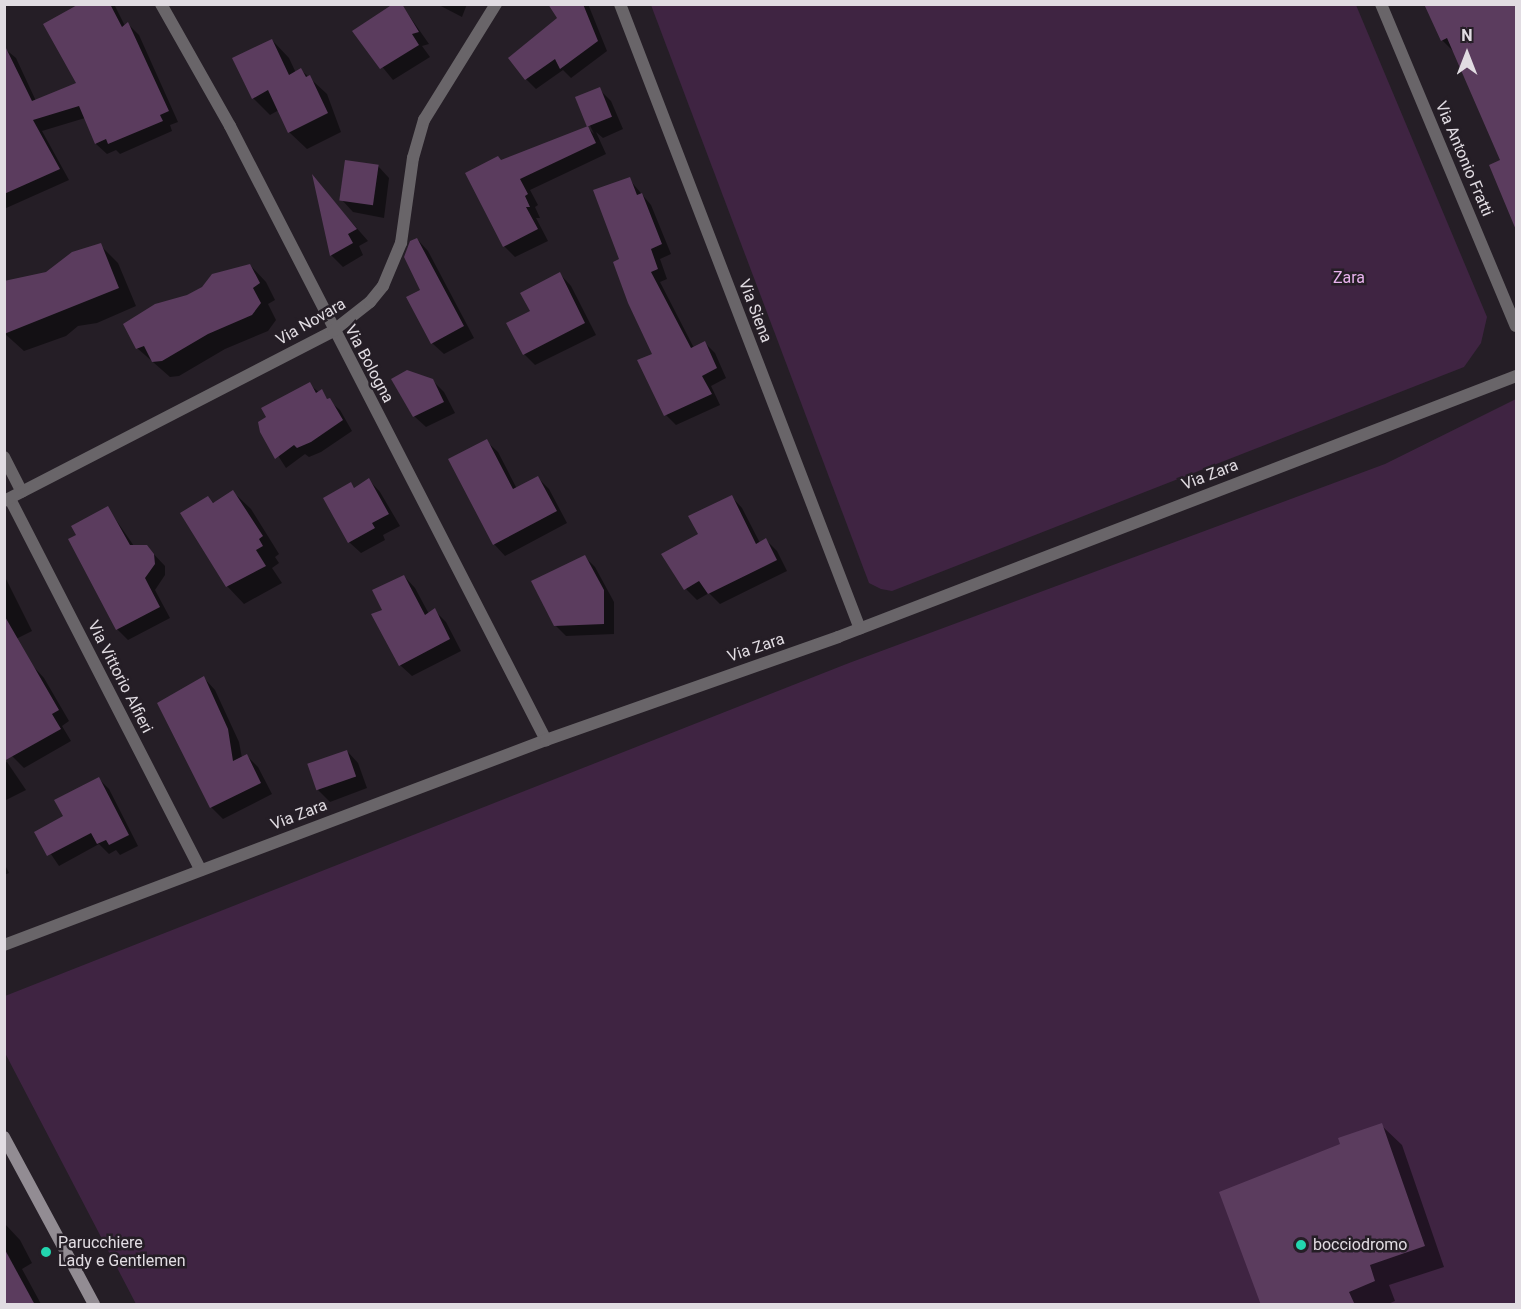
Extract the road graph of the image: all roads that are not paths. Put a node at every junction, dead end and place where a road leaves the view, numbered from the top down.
1 (161, 4) edge
2 (496, 4) edge
3 (620, 4) edge
4 (1381, 4) edge
5 (1516, 326) edge
6 (333, 331) junction
7 (1516, 376) edge
8 (4, 457) edge
9 (22, 492) junction
10 (7, 500) edge
11 (860, 628) junction
12 (546, 740) junction
13 (201, 870) junction
14 (4, 945) edge
15 (6, 1146) edge
16 (94, 1305) edge

1 - 6 street, Via Bologna
2 - 6 street, Via Novara
3 - 11 street, Via Siena
4 - 5 street, Via Antonio Fratti
6 - 9 street, Via Novara
6 - 12 street, Via Bologna
7 - 11 street, Via Zara
8 - 9 street
9 - 10 street, Via Novara
10 - 13 street, Via Vittorio Alfieri
11 - 12 street, Via Zara
12 - 13 street, Via Zara
13 - 14 street, Via Zara
15 - 16 street

